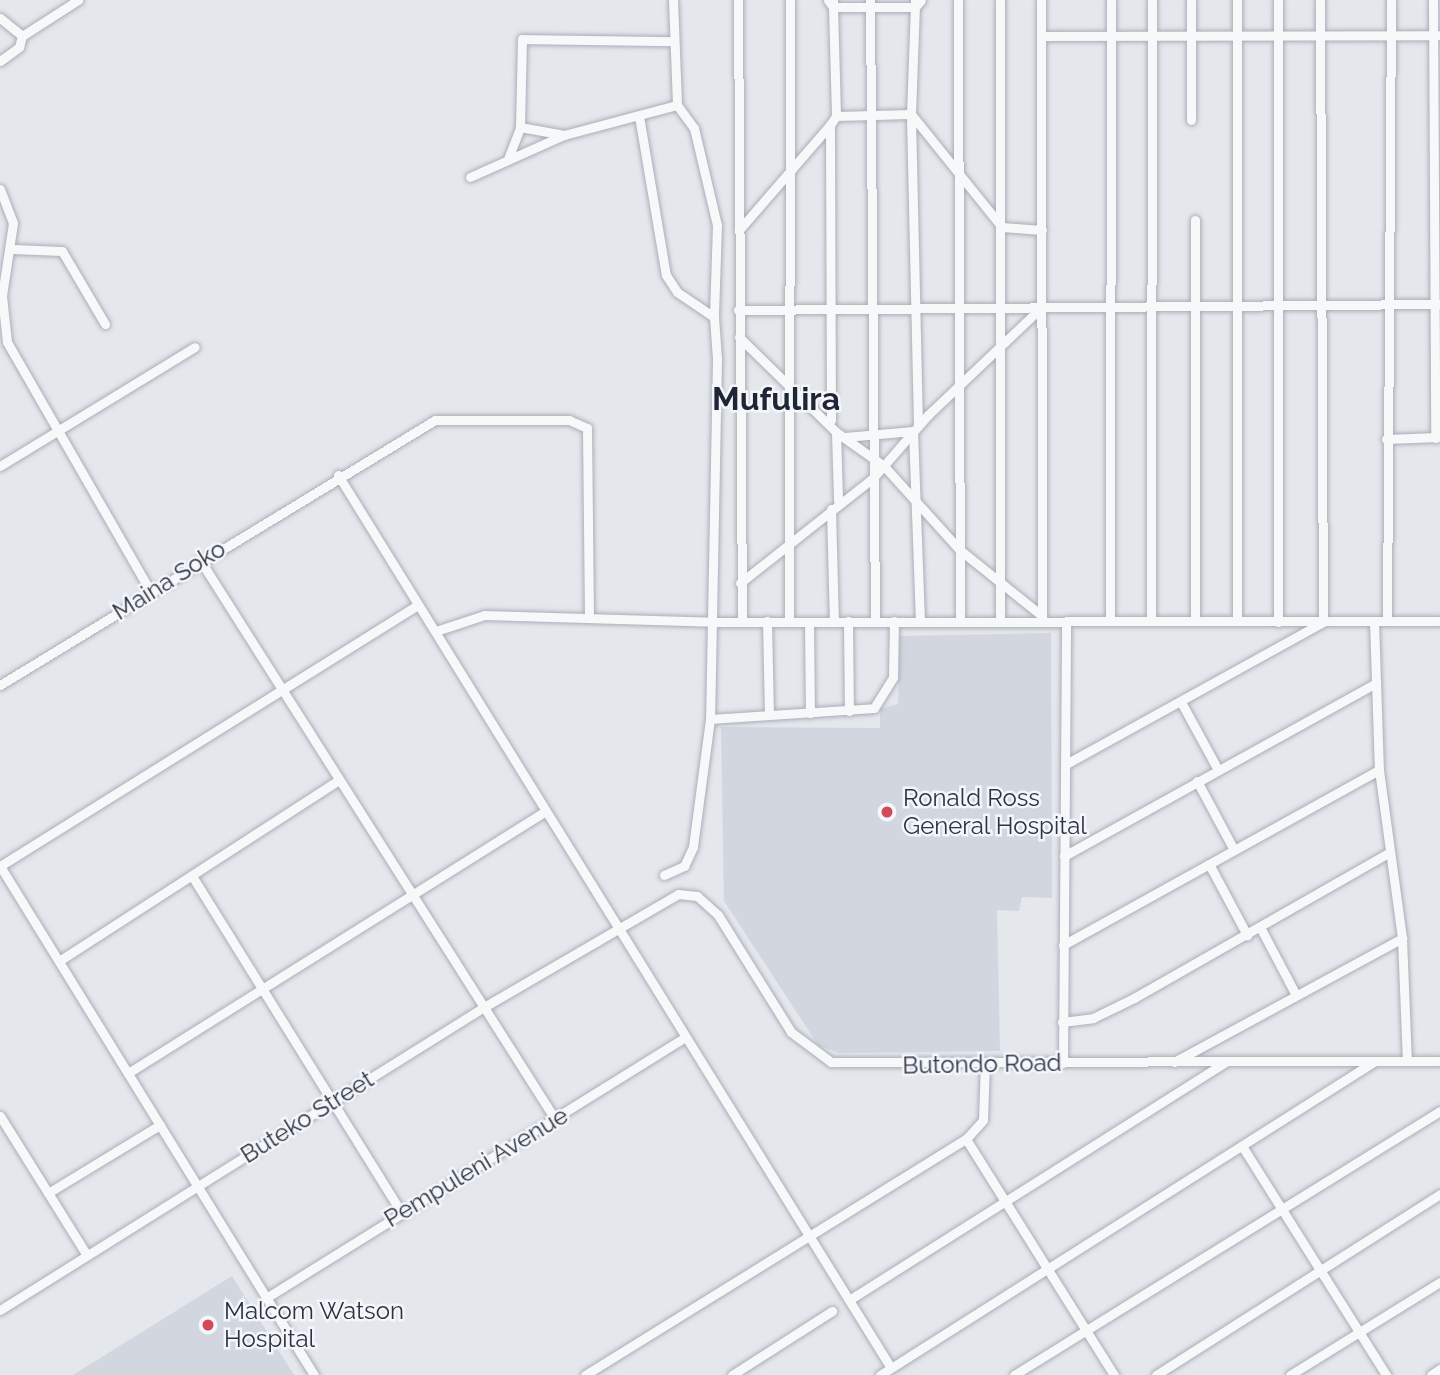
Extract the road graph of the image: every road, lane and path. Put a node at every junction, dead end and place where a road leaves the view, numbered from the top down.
1 (78, 0) edge
2 (673, 0) edge
3 (738, 0) edge
4 (790, 0) edge
5 (958, 0) edge
6 (1000, 0) edge
7 (1041, 0) edge
8 (1111, 0) edge
9 (1152, 0) edge
10 (1191, 0) edge
11 (1237, 0) edge
12 (1278, 0) edge
13 (1320, 0) edge
14 (1391, 0) edge
15 (1433, 0) edge
16 (831, 2) edge
17 (917, 2) edge
18 (870, 4) edge
19 (0, 18) edge
20 (1392, 33) junction
21 (1320, 34) junction
22 (1237, 35) junction
23 (1278, 35) junction
24 (1437, 35) edge
25 (22, 36) junction
26 (1041, 36) junction
27 (1152, 36) junction
28 (1191, 36) junction
29 (1110, 37) junction
30 (671, 41) junction
31 (0, 61) edge
32 (677, 105) junction
33 (873, 113) junction
34 (911, 114) junction
35 (639, 116) junction
36 (836, 116) junction
37 (1191, 120) dead end
38 (830, 125) junction
39 (520, 127) junction
40 (564, 135) junction
41 (508, 159) junction
42 (789, 174) junction
43 (961, 175) junction
44 (470, 177) dead end
45 (0, 189) edge
46 (1195, 220) dead end
47 (1002, 227) junction
48 (739, 230) junction
49 (1042, 230) junction
50 (12, 249) junction
51 (1388, 304) junction
52 (1438, 304) edge
53 (1278, 305) junction
54 (1318, 305) junction
55 (1152, 306) junction
56 (1194, 306) junction
57 (1236, 306) junction
58 (1042, 307) junction
59 (1112, 307) junction
60 (959, 308) junction
61 (1002, 308) junction
62 (833, 309) junction
63 (873, 309) junction
64 (916, 309) junction
65 (738, 310) junction
66 (790, 310) junction
67 (715, 317) junction
68 (105, 324) dead end
69 (739, 337) junction
70 (195, 346) dead end
71 (1002, 346) junction
72 (959, 383) junction
73 (792, 386) junction
74 (831, 420) junction
75 (915, 428) junction
76 (55, 432) junction
77 (836, 432) junction
78 (873, 433) junction
79 (845, 437) junction
80 (1437, 438) edge
81 (1386, 439) junction
82 (871, 456) junction
83 (0, 466) edge
84 (884, 466) junction
85 (338, 475) junction
86 (873, 478) junction
87 (838, 501) junction
88 (915, 501) junction
89 (831, 509) junction
90 (791, 549) junction
91 (960, 550) junction
92 (200, 560) junction
93 (740, 583) junction
94 (1000, 583) junction
95 (149, 591) junction
96 (418, 605) junction
97 (589, 616) junction
98 (1042, 619) junction
99 (920, 620) junction
100 (1111, 620) junction
101 (1151, 620) junction
102 (742, 621) junction
103 (766, 621) junction
104 (789, 621) junction
105 (834, 621) junction
106 (848, 621) junction
107 (875, 621) junction
108 (894, 621) junction
109 (960, 621) junction
110 (1195, 621) junction
111 (1237, 621) junction
112 (1374, 621) junction
113 (1387, 621) junction
114 (1440, 621) edge
115 (714, 622) junction
116 (809, 622) junction
117 (1000, 622) junction
118 (1066, 622) junction
119 (1278, 622) junction
120 (1323, 622) junction
121 (436, 631) junction
122 (1374, 684) junction
123 (0, 685) edge
124 (282, 689) junction
125 (1181, 702) junction
126 (849, 711) junction
127 (810, 713) junction
128 (769, 715) junction
129 (710, 719) junction
130 (1066, 764) junction
131 (1218, 769) junction
132 (1379, 770) junction
133 (340, 780) junction
134 (1197, 781) junction
135 (544, 812) junction
136 (1234, 850) junction
137 (1388, 853) junction
138 (1064, 856) junction
139 (1209, 864) junction
140 (0, 866) edge
141 (663, 875) dead end
142 (192, 876) junction
143 (4, 881) edge
144 (411, 894) junction
145 (616, 927) junction
146 (1260, 927) junction
147 (1247, 935) junction
148 (1402, 938) junction
149 (1063, 945) junction
150 (59, 961) junction
151 (261, 988) junction
152 (1296, 995) junction
153 (484, 1007) junction
154 (1062, 1022) junction
155 (687, 1037) junction
156 (1375, 1061) junction
157 (1407, 1061) junction
158 (1440, 1061) edge
159 (1172, 1062) junction
160 (1226, 1062) junction
161 (1063, 1063) junction
162 (985, 1064) junction
163 (128, 1073) junction
164 (331, 1101) junction
165 (1440, 1111) edge
166 (0, 1116) edge
167 (555, 1119) junction
168 (160, 1125) junction
169 (965, 1139) junction
170 (1242, 1146) junction
171 (198, 1187) junction
172 (48, 1193) junction
173 (1440, 1194) edge
174 (1006, 1202) junction
175 (1280, 1207) junction
176 (401, 1212) junction
177 (810, 1235) junction
178 (87, 1255) junction
179 (1048, 1271) junction
180 (1320, 1271) junction
181 (1440, 1282) edge
182 (266, 1298) junction
183 (849, 1300) junction
184 (0, 1310) edge
185 (832, 1311) dead end
186 (1084, 1331) junction
187 (1359, 1332) junction
188 (891, 1368) junction
189 (1440, 1369) edge
190 (314, 1375) edge
191 (585, 1375) edge
192 (732, 1375) edge
193 (880, 1375) edge
194 (1014, 1375) edge
195 (1114, 1375) edge
196 (1156, 1375) edge
197 (1290, 1375) edge
198 (1386, 1375) edge
199 (1431, 1375) edge

1 - 25 street
2 - 30 street
3 - 48 street
4 - 42 street
5 - 43 street
6 - 47 street
7 - 26 street
8 - 29 street
9 - 27 street
10 - 28 street
11 - 22 street
12 - 23 street
13 - 21 street
14 - 20 street
15 - 24 street
16 - 18 street
16 - 36 street
17 - 18 street
17 - 34 street
18 - 33 street
19 - 25 street
20 - 21 street
20 - 24 street
20 - 51 street
21 - 23 street
21 - 54 street
22 - 23 street
22 - 28 street
22 - 57 street
23 - 53 street
24 - 52 street
25 - 31 street
26 - 29 street
26 - 49 street
27 - 28 street
27 - 29 street
27 - 55 street
28 - 37 street
29 - 59 street
30 - 32 street
30 - 39 street
32 - 35 street
32 - 67 street
33 - 34 street
33 - 36 street
33 - 63 street
34 - 43 street
34 - 64 street
35 - 40 street
35 - 67 street
36 - 38 street
38 - 42 street
38 - 62 street
39 - 40 street
39 - 41 street
40 - 41 street
41 - 44 street
42 - 48 street
42 - 66 street
43 - 47 street
43 - 60 street
45 - 50 street
46 - 56 street
47 - 49 street
47 - 61 street
48 - 65 street
49 - 58 street
50 - 68 street
50 - 76 street
51 - 52 street
51 - 54 street
51 - 81 street
52 - 80 street
53 - 54 street
53 - 57 street
53 - 119 street
54 - 120 street
55 - 56 street
55 - 59 street
55 - 101 street
56 - 57 street
56 - 110 street
57 - 111 street
58 - 59 street
58 - 61 street
58 - 71 street
58 - 98 street
59 - 100 street
60 - 61 street
60 - 64 street
60 - 72 street
61 - 71 street
62 - 63 street
62 - 66 street
62 - 74 street
63 - 64 street
63 - 78 street
64 - 75 street
65 - 66 street
65 - 69 street
66 - 73 street
67 - 115 street
69 - 73 street
69 - 93 street
70 - 76 street
71 - 72 street
71 - 94 street
72 - 75 street
72 - 91 street
73 - 74 street
73 - 90 street
74 - 77 street
75 - 78 street
75 - 84 street
75 - 88 street
76 - 83 street
76 - 95 street
77 - 79 street
77 - 87 street
78 - 79 street
78 - 82 street
79 - 82 street
80 - 81 street
81 - 113 street
82 - 84 street
82 - 86 street
84 - 86 street
84 - 88 street
85 - 92 street, Maina Soko
85 - 96 street
85 - 97 street, Maina Soko
86 - 87 street
86 - 107 street
87 - 89 street
88 - 91 street
88 - 99 street
89 - 90 street
89 - 105 street
90 - 93 street
90 - 104 street
91 - 94 street
91 - 109 street
92 - 95 street, Maina Soko
92 - 124 street
93 - 102 street
94 - 98 street
94 - 117 street
95 - 123 street, Maina Soko
96 - 121 street
96 - 124 street
97 - 115 street
97 - 121 street
98 - 117 street
98 - 118 street
99 - 108 street
99 - 109 street
100 - 101 street
100 - 118 street
101 - 110 street
102 - 103 street
102 - 115 street
103 - 104 street
103 - 128 street
104 - 116 street
105 - 106 street
105 - 116 street
106 - 107 street
106 - 126 street
107 - 108 street
108 - 126 street
109 - 117 street
110 - 111 street
111 - 119 street
112 - 113 street
112 - 120 street
112 - 122 street
113 - 114 street
115 - 129 street
116 - 127 street
118 - 130 street
119 - 120 street
120 - 125 street
121 - 135 street
122 - 131 street
122 - 132 street
124 - 133 street
124 - 140 street
125 - 130 street
125 - 131 street
126 - 127 street
127 - 128 street
128 - 129 street
129 - 141 street
130 - 138 street
131 - 134 street
132 - 136 street
132 - 137 street
133 - 142 street
133 - 144 street
134 - 136 street
134 - 138 street
135 - 144 street
135 - 145 street
136 - 139 street
137 - 146 street
137 - 148 street
138 - 149 street
139 - 147 street
139 - 149 street
140 - 143 street
142 - 150 street
142 - 151 street
143 - 150 street
144 - 151 street
144 - 153 street
145 - 153 street, Buteko Street
145 - 155 street
145 - 162 street, Butondo Road
146 - 147 street
146 - 152 street
147 - 154 street
148 - 152 street
148 - 157 street
149 - 154 street
150 - 163 street
151 - 163 street
151 - 164 street
152 - 159 street
153 - 164 street, Buteko Street
153 - 167 street
154 - 161 street
155 - 167 street, Pempuleni Avenue
155 - 177 street
156 - 157 street, Butondo Road
156 - 160 street, Butondo Road
156 - 170 street
157 - 158 street, Butondo Road
159 - 160 street, Butondo Road
159 - 161 street, Butondo Road
160 - 174 street
161 - 162 street, Butondo Road
162 - 169 street
163 - 168 street
164 - 171 street, Buteko Street
164 - 176 street
165 - 175 street
166 - 172 street
167 - 176 street, Pempuleni Avenue
168 - 171 street
168 - 172 street
169 - 174 street
169 - 177 street
170 - 175 street
170 - 179 street
171 - 178 street, Buteko Street
171 - 182 street
172 - 178 street
173 - 180 street
174 - 179 street
174 - 183 street
175 - 180 street
175 - 186 street
176 - 182 street, Pempuleni Avenue
177 - 183 street
177 - 191 street
178 - 184 street, Buteko Street
179 - 186 street
179 - 188 street
180 - 187 street
180 - 196 street
181 - 187 street
182 - 190 street
183 - 188 street
185 - 192 street
186 - 194 street
186 - 195 street
187 - 197 street
187 - 198 street
188 - 193 street
189 - 199 street

